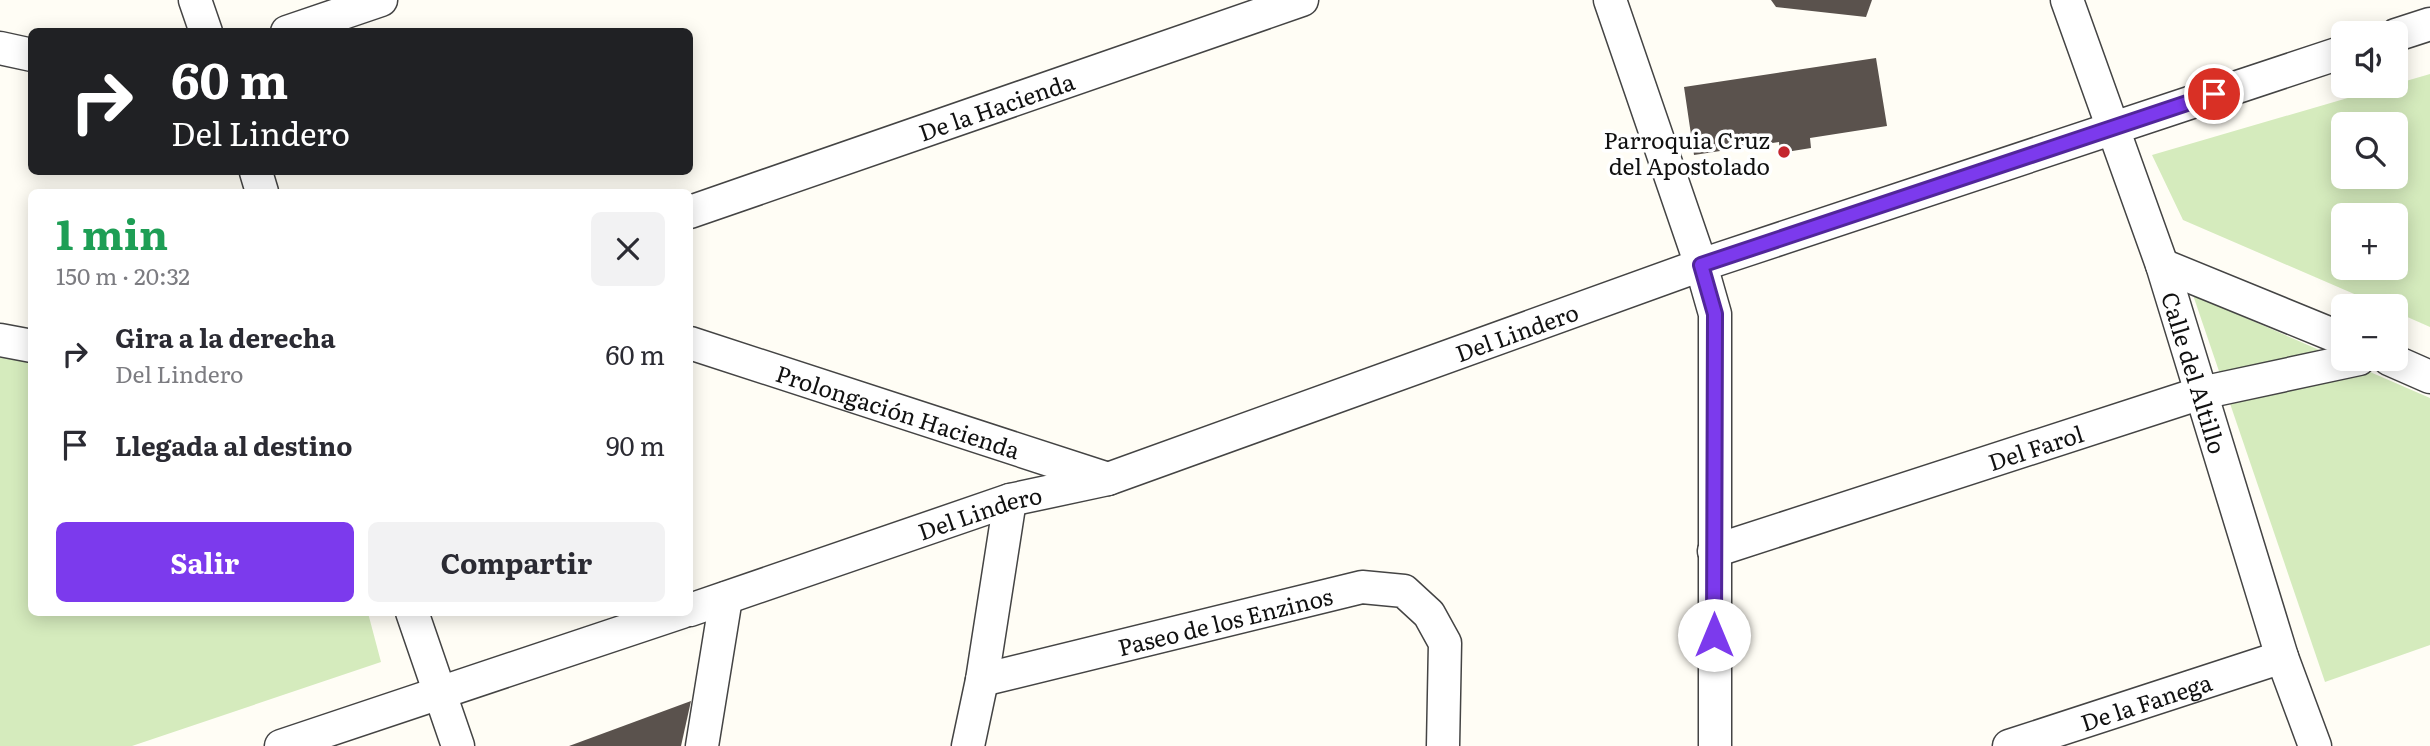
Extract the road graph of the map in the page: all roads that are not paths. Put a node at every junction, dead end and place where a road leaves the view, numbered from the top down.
1 (195, 0) edge
2 (381, 0) edge
3 (1302, 0) edge
4 (1610, 0) edge
5 (2067, 0) edge
6 (2430, 24) edge
7 (205, 28) edge
8 (299, 28) edge
9 (2408, 31) edge
10 (0, 48) edge
11 (28, 54) edge
12 (2331, 56) edge
13 (2111, 128) junction
14 (693, 211) edge
15 (1701, 265) junction
16 (2162, 265) junction
17 (2331, 335) edge
18 (0, 340) edge
19 (693, 344) edge
20 (28, 345) edge
21 (2331, 365) edge
22 (2408, 367) edge
23 (2430, 377) edge
24 (2201, 393) junction
25 (1108, 479) junction
26 (1010, 500) junction
27 (1714, 551) junction
28 (726, 598) junction
29 (693, 609) edge
30 (413, 616) edge
31 (670, 616) edge
32 (2282, 657) junction
33 (982, 680) junction
34 (440, 693) junction
35 (281, 746) edge
36 (458, 746) edge
37 (702, 746) edge
38 (968, 746) edge
39 (1443, 746) edge
40 (1715, 746) edge
41 (2009, 746) edge
42 (2315, 746) edge

1 - 7 street
2 - 8 street
3 - 14 street, De la Hacienda
4 - 15 street
5 - 13 street, Calle del Altillo
6 - 9 street
10 - 11 street
12 - 13 street, Del Lindero
13 - 15 street, Del Lindero
13 - 16 street, Calle del Altillo
15 - 25 street, Del Lindero
15 - 27 street
16 - 17 street
16 - 24 street, Calle del Altillo
18 - 20 street
19 - 25 street, Prolongación Hacienda
21 - 24 street, Del Farol
22 - 23 street
24 - 27 street, Del Farol
24 - 32 street, Calle del Altillo
25 - 26 street, Del Lindero
26 - 28 street, Del Lindero
26 - 33 street
27 - 40 street
28 - 29 street, Del Lindero
28 - 37 street
30 - 34 street
31 - 34 street
32 - 41 street, De la Fanega
32 - 42 street, Calle del Altillo
33 - 38 street
33 - 39 street, Paseo de los Enzinos
34 - 35 street
34 - 36 street

